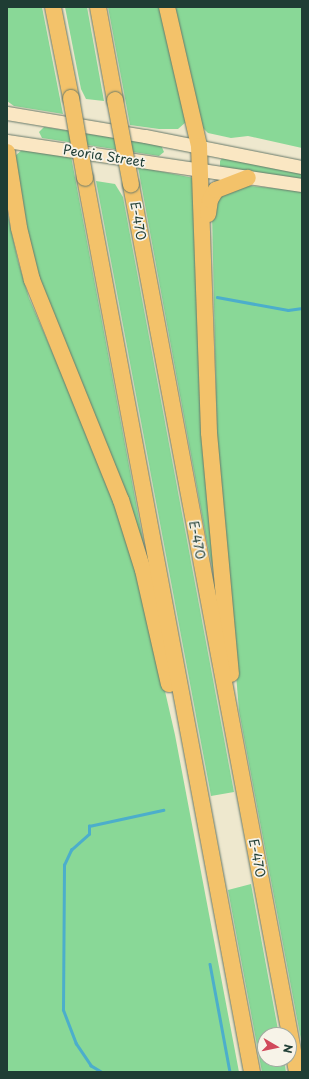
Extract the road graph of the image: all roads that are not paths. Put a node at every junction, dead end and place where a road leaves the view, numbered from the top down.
1 (54, 7) edge
2 (98, 7) edge
3 (167, 7) edge
4 (7, 113) edge
5 (7, 141) edge
6 (199, 146) junction
7 (7, 152) edge
8 (302, 167) edge
9 (201, 172) junction
10 (248, 178) junction
11 (302, 185) edge
12 (7, 193) edge
13 (20, 228) junction
14 (203, 245) junction
15 (237, 753) junction
16 (199, 788) junction
17 (252, 1072) edge
18 (297, 1072) edge

1 - 16 highway, bridge
2 - 15 highway, E-470, bridge
3 - 6 highway
4 - 6 main road, Peoria Street
5 - 9 main road, Peoria Street
6 - 8 main road, Peoria Street
6 - 9 highway
7 - 13 highway
9 - 10 main road, Peoria Street
9 - 14 highway
10 - 11 main road, Peoria Street
10 - 14 highway
12 - 13 highway
13 - 16 highway
14 - 15 highway
15 - 18 highway, E-470
16 - 17 highway

